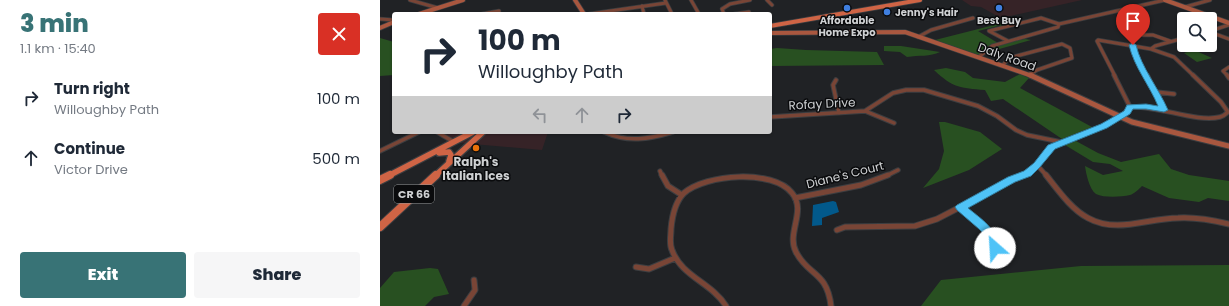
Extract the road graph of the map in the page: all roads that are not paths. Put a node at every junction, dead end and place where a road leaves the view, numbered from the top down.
1 (410, 0) edge
2 (463, 0) edge
3 (575, 0) edge
4 (692, 0) edge
5 (750, 0) edge
6 (767, 0) edge
7 (899, 0) edge
8 (920, 0) edge
9 (1165, 0) edge
10 (1210, 0) edge
11 (666, 1) edge
12 (904, 3) junction
13 (772, 5) dead end
14 (642, 6) junction
15 (1185, 7) junction
16 (438, 8) junction
17 (617, 10) joint
18 (499, 11) dead end
19 (425, 12) edge
20 (493, 12) edge
21 (583, 12) edge
22 (603, 12) edge
23 (644, 12) edge
24 (671, 12) edge
25 (698, 12) edge
26 (723, 12) edge
27 (973, 18) dead end
28 (1221, 18) dead end
29 (380, 19) edge
30 (392, 21) edge
31 (392, 22) edge
32 (1229, 23) edge
33 (1059, 24) junction
34 (772, 26) edge
35 (380, 28) edge
36 (1217, 28) edge
37 (772, 33) edge
38 (1143, 34) dead end
39 (1217, 34) edge
40 (918, 37) junction
41 (1229, 39) edge
42 (1177, 40) edge
43 (1008, 41) junction
44 (1170, 41) junction
45 (1133, 45) junction
46 (1151, 49) junction
47 (979, 57) junction
48 (1002, 65) junction
49 (1229, 67) edge
50 (1030, 76) junction
51 (1229, 78) edge
52 (836, 80) dead end
53 (1156, 92) junction
54 (1174, 94) dead end
55 (1221, 102) junction
56 (1226, 102) dead end
57 (1130, 107) junction
58 (1164, 110) junction
59 (865, 111) junction
60 (839, 113) junction
61 (772, 117) edge
62 (1120, 117) junction
63 (894, 124) dead end
64 (415, 134) edge
65 (440, 134) edge
66 (469, 134) edge
67 (481, 134) edge
68 (610, 134) edge
69 (666, 134) edge
70 (454, 142) junction
71 (1061, 142) junction
72 (1229, 146) edge
73 (380, 151) edge
74 (433, 154) junction
75 (449, 162) junction
76 (1037, 165) junction
77 (898, 170) dead end
78 (660, 171) dead end
79 (380, 180) edge
80 (682, 195) junction
81 (795, 198) junction
82 (960, 207) junction
83 (1229, 224) edge
84 (380, 227) edge
85 (838, 230) dead end
86 (996, 256) dead end
87 (675, 258) junction
88 (636, 267) dead end
89 (474, 280) dead end
90 (464, 306) edge
91 (726, 306) edge
92 (831, 306) edge

1 - 16 street
2 - 16 street
3 - 21 street
4 - 25 street
5 - 26 street
6 - 13 street
7 - 12 street
8 - 12 main road
9 - 15 street
9 - 33 street
10 - 15 street
11 - 14 street
11 - 24 street
12 - 34 main road
14 - 17 street
14 - 23 street
15 - 32 street
16 - 19 street
17 - 22 street
18 - 20 street
27 - 40 street
28 - 32 street
29 - 30 street
31 - 35 street
32 - 36 street
33 - 43 street
33 - 43 street
37 - 40 street, Daly Road
38 - 44 street
39 - 41 street
40 - 47 street, Daly Road
42 - 44 street
43 - 47 street
44 - 46 street
45 - 46 street
45 - 53 street
45 - 57 street
46 - 55 street
47 - 48 street, Daly Road
48 - 50 street, Daly Road
48 - 50 street
49 - 51 street
50 - 62 street, Daly Road
52 - 60 street
53 - 54 street
53 - 58 street
55 - 56 street
55 - 58 street
57 - 58 street
57 - 62 street
59 - 60 street, Rofay Drive
59 - 63 street
59 - 71 street, Rofay Drive
60 - 61 street, Rofay Drive
62 - 71 street
62 - 72 street, Daly Road
64 - 73 street
65 - 70 street
66 - 70 main road
67 - 75 main road, CR 66
68 - 69 street
70 - 74 main road
71 - 76 street
74 - 75 main road
74 - 79 main road
75 - 84 main road, CR 66
76 - 82 street
76 - 83 street
77 - 81 street, Diane's Court
78 - 80 street
80 - 81 street
80 - 87 street
81 - 92 street
82 - 85 street
82 - 86 street
87 - 88 street
87 - 91 street
89 - 90 street

